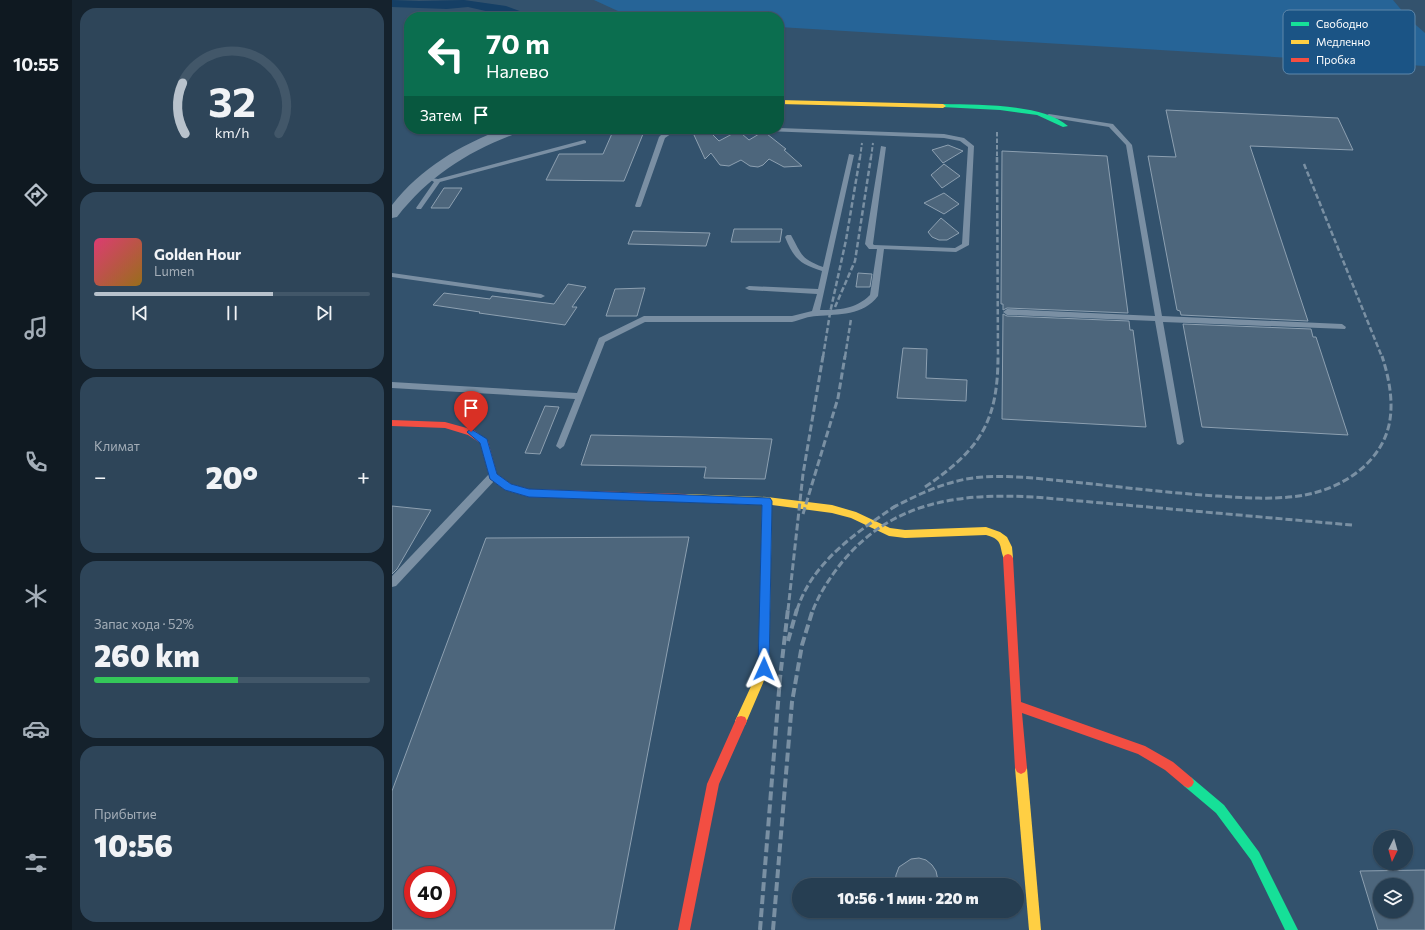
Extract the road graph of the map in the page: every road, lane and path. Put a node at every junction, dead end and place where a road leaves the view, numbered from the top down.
1 (784, 102) edge
2 (1044, 116) junction
3 (1065, 126) dead end
4 (784, 130) edge
5 (502, 134) edge
6 (665, 134) edge
7 (584, 142) dead end
8 (883, 147) dead end
9 (851, 155) dead end
10 (432, 179) junction
11 (638, 206) dead end
12 (419, 208) dead end
13 (392, 214) edge
14 (789, 237) dead end
15 (881, 247) junction
16 (826, 270) junction
17 (392, 275) edge
18 (749, 288) dead end
19 (821, 292) junction
20 (541, 296) dead end
21 (1007, 312) dead end
22 (815, 313) junction
23 (1158, 319) junction
24 (1342, 327) dead end
25 (392, 385) edge
26 (580, 396) junction
27 (392, 423) edge
28 (1180, 442) dead end
29 (560, 446) dead end
30 (493, 476) junction
31 (767, 501) junction
32 (392, 583) edge
33 (1016, 705) junction
34 (684, 930) edge
35 (1035, 930) edge
36 (1292, 930) edge

1 - 2 street
2 - 3 street
2 - 23 lane
4 - 15 lane
5 - 10 street
6 - 11 lane
7 - 10 lane
8 - 15 lane
9 - 16 lane
10 - 12 lane
10 - 13 street
14 - 16 lane
15 - 22 lane
16 - 19 lane
17 - 20 lane
18 - 19 lane
19 - 22 lane
21 - 23 lane
22 - 26 lane
23 - 24 lane
23 - 28 lane
25 - 26 lane
26 - 29 lane
27 - 30 street
30 - 31 street
30 - 32 lane
31 - 33 street
31 - 34 street
33 - 35 street
33 - 36 street

